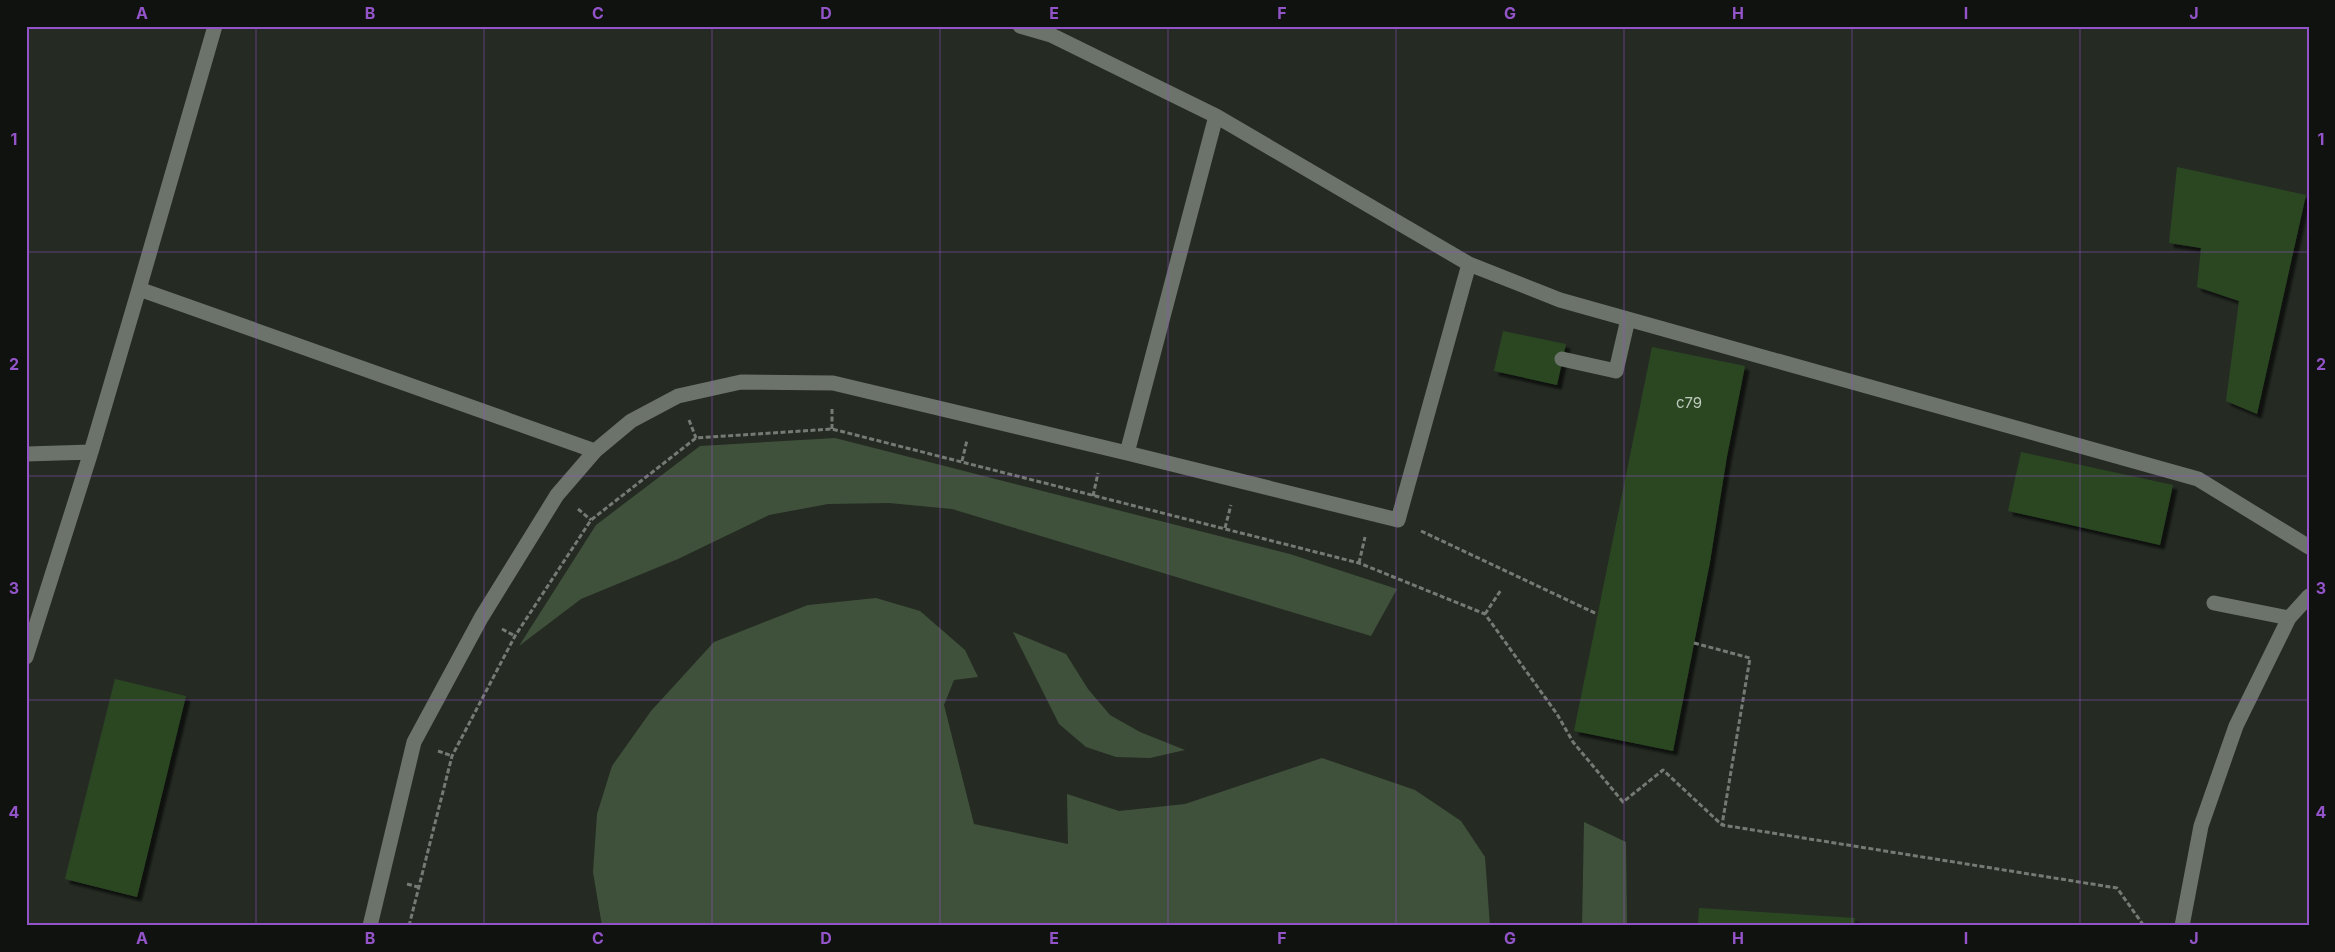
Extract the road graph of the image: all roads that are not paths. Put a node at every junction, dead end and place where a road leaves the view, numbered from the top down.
1 (215, 26) edge
2 (1020, 26) edge
3 (1216, 116) junction
4 (1469, 264) junction
5 (138, 289) junction
6 (1628, 319) junction
7 (1562, 359) dead end
8 (595, 450) junction
9 (91, 452) junction
10 (1127, 453) junction
11 (26, 454) edge
12 (2309, 547) edge
13 (2309, 596) edge
14 (2214, 603) dead end
15 (2289, 618) junction
16 (26, 657) edge
17 (370, 926) edge
18 (2182, 926) edge

1 - 5 lane
2 - 3 lane
3 - 4 lane
3 - 10 lane
4 - 6 lane
4 - 10 lane
5 - 8 lane
5 - 9 lane
6 - 7 lane
6 - 12 lane
8 - 10 lane
8 - 17 lane
9 - 11 lane
9 - 16 lane
13 - 15 lane
14 - 15 lane
15 - 18 lane

